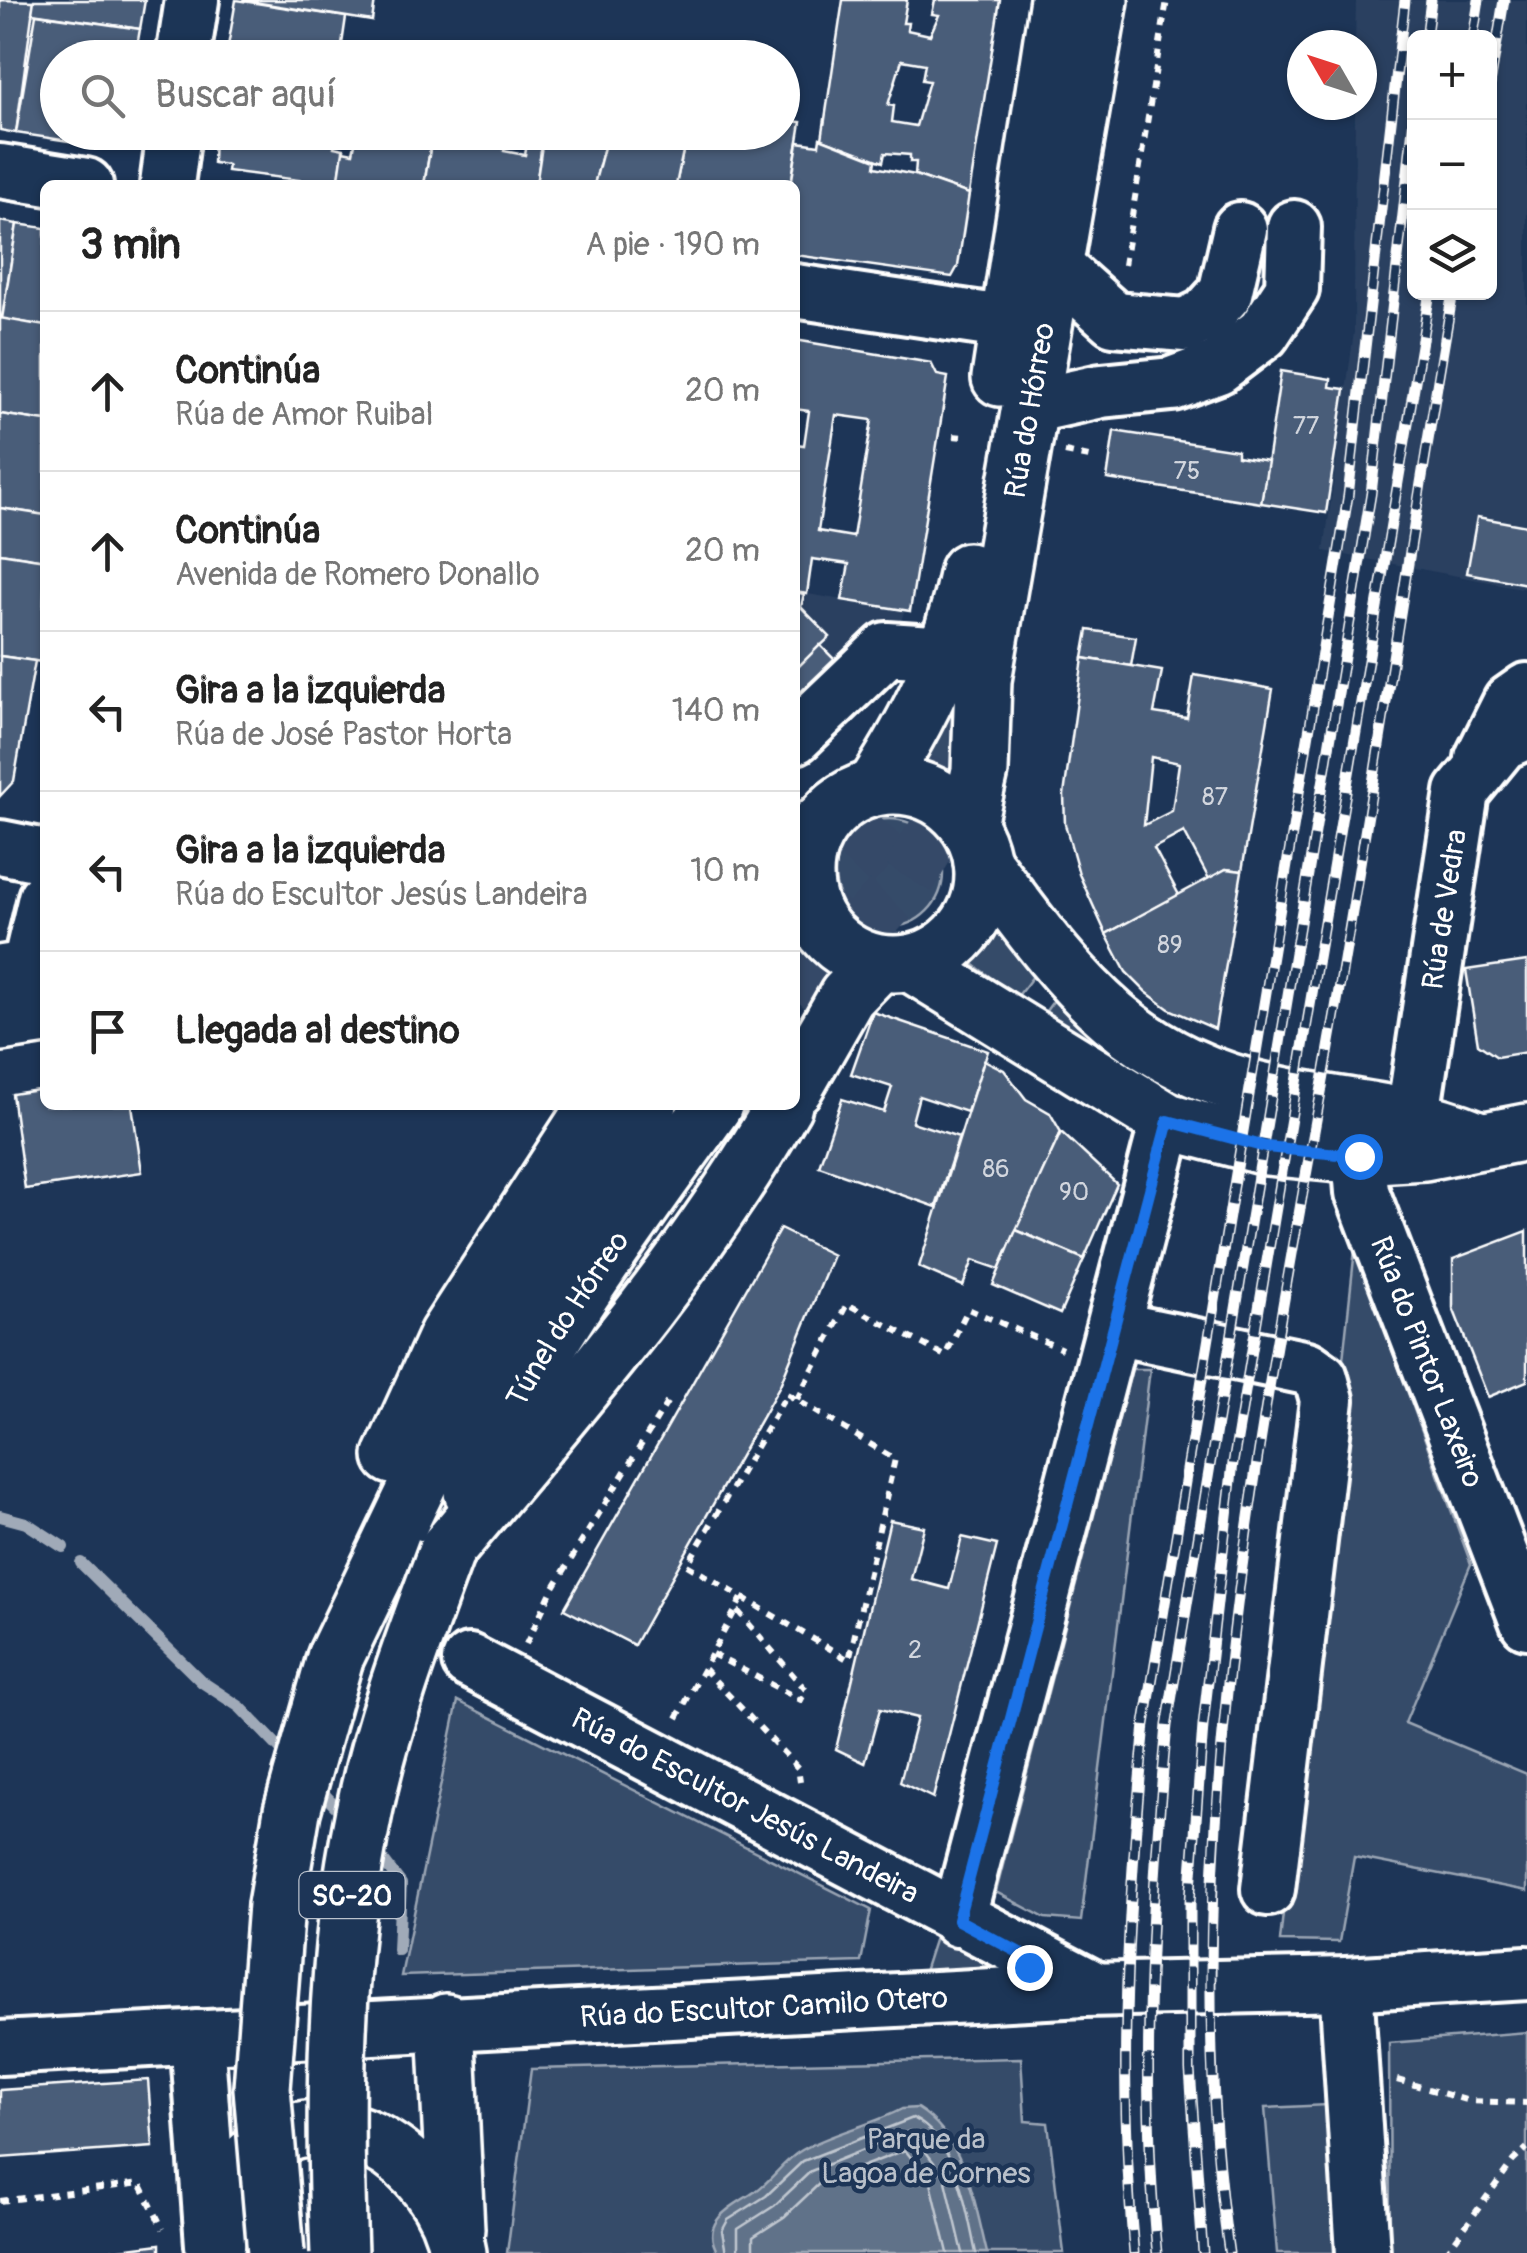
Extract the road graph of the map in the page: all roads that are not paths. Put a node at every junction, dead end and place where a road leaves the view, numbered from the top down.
1 (192, 0) edge
2 (1058, 0) edge
3 (1100, 0) edge
4 (186, 40) edge
5 (172, 150) edge
6 (0, 171) edge
7 (55, 180) edge
8 (168, 180) edge
9 (1294, 227) dead end
10 (1240, 229) dead end
11 (1057, 268) junction
12 (800, 293) edge
13 (1008, 324) junction
14 (1033, 406) junction
15 (887, 649) junction
16 (948, 653) junction
17 (800, 689) edge
18 (1527, 690) edge
19 (800, 731) edge
20 (1527, 732) edge
21 (1478, 768) junction
22 (875, 787) junction
23 (803, 836) edge
24 (975, 843) junction
25 (0, 848) edge
26 (40, 855) edge
27 (40, 924) edge
28 (809, 932) edge
29 (894, 963) junction
30 (29, 982) edge
31 (0, 1023) edge
32 (800, 1078) edge
33 (592, 1110) edge
34 (645, 1110) edge
35 (710, 1110) edge
36 (781, 1110) edge
37 (1413, 1116) junction
38 (1168, 1121) junction
39 (1501, 1135) edge
40 (1359, 1156) junction
41 (1108, 1347) junction
42 (383, 1522) junction
43 (447, 1550) junction
44 (1525, 1611) edge
45 (469, 1661) dead end
46 (1268, 1889) dead end
47 (958, 1920) junction
48 (1028, 1973) junction
49 (1527, 1973) edge
50 (1346, 1984) junction
51 (446, 2022) junction
52 (197, 2037) junction
53 (0, 2048) edge
54 (198, 2247) edge
55 (457, 2250) edge
56 (276, 2253) edge
57 (339, 2253) edge
58 (1363, 2253) edge

1 - 4 street
2 - 13 main road, Rúa do Hórreo
3 - 11 main road, Rúa do Hórreo
5 - 8 street
6 - 7 street
9 - 14 street
10 - 11 street
11 - 14 main road, Rúa do Hórreo
12 - 13 street
13 - 16 main road, Rúa do Hórreo
14 - 24 main road, Rúa do Hórreo
15 - 16 street
15 - 17 street
15 - 19 street
16 - 22 main road, Rúa do Hórreo
18 - 21 street
20 - 21 street, Rúa de Vedra
21 - 37 street, Rúa de Vedra
22 - 23 main road
22 - 24 main road
23 - 28 main road
24 - 29 main road
24 - 37 main road
25 - 26 street
27 - 30 street
28 - 29 main road
29 - 32 main road
29 - 38 main road
30 - 31 main road
33 - 42 main road, SC-20
34 - 42 main road, Túnel do Hórreo / SC-20
35 - 43 main road, Túnel do Hórreo / SC-20
36 - 43 main road, SC-20
37 - 39 main road
38 - 40 main road
38 - 41 street
39 - 40 main road
40 - 44 street, Rúa do Pintor Laxeiro
41 - 46 street
41 - 47 street
42 - 56 main road, SC-20, bridge
43 - 57 main road, SC-20, bridge
45 - 47 street, Rúa do Escultor Jesús Landeira
47 - 48 street, Rúa do Escultor Jesús Landeira
48 - 50 street, Rúa do Escultor Camilo Otero
48 - 51 street, Rúa do Escultor Camilo Otero
49 - 50 street, Rúa do Escultor Camilo Otero
50 - 58 street
51 - 52 street, Rúa do Escultor Camilo Otero
51 - 55 main road
52 - 53 street, Rúa do Escultor Camilo Otero
52 - 54 street
54 - 55 main road

